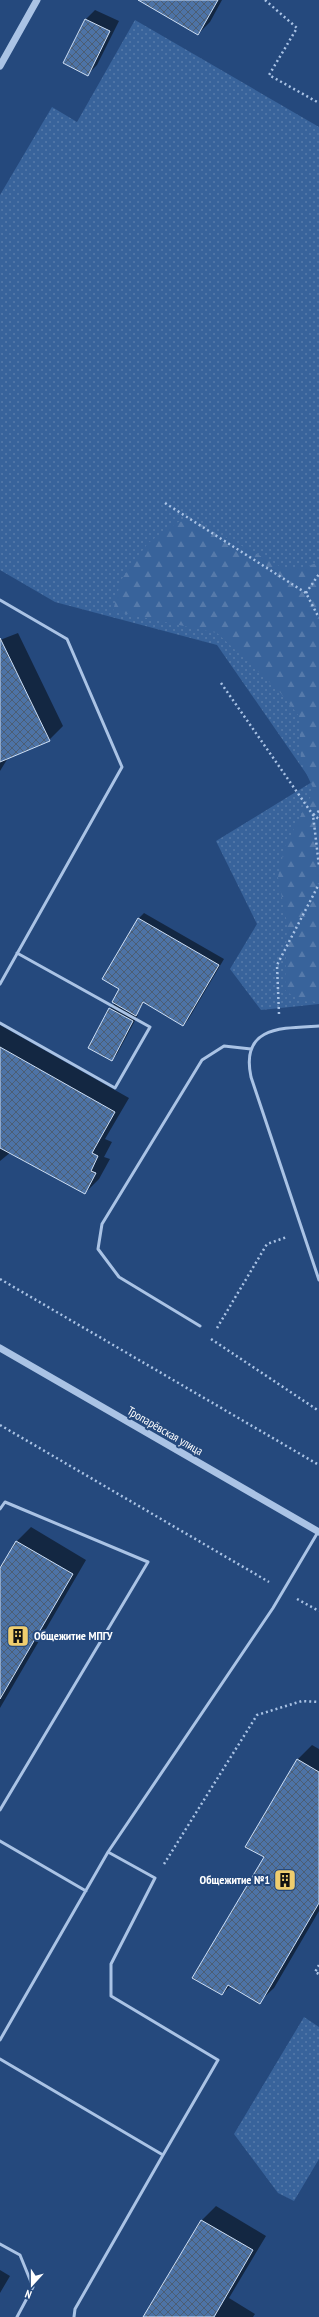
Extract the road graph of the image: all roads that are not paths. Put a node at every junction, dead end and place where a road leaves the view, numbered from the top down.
1 (37, 0) edge
2 (0, 66) edge
3 (0, 600) edge
4 (17, 953) junction
5 (0, 984) edge
6 (0, 1023) edge
7 (319, 1026) edge
8 (251, 1049) junction
9 (319, 1280) edge
10 (200, 1326) dead end
11 (0, 1348) edge
12 (0, 1509) edge
13 (319, 1532) edge
14 (0, 1810) edge
15 (0, 1841) edge
16 (108, 1852) junction
17 (86, 1891) junction
18 (0, 2040) edge
19 (0, 2059) edge
20 (163, 2155) junction
21 (0, 2244) edge
22 (17, 2317) edge
23 (74, 2317) edge

1 - 2 street
3 - 4 lane
4 - 5 lane
4 - 6 lane
7 - 8 lane
8 - 9 lane
8 - 10 lane
11 - 13 street, Тропарёвская улица
12 - 14 lane
13 - 16 lane
15 - 17 lane
16 - 17 lane
16 - 20 lane
17 - 18 lane
19 - 20 lane
20 - 23 lane
21 - 22 lane

